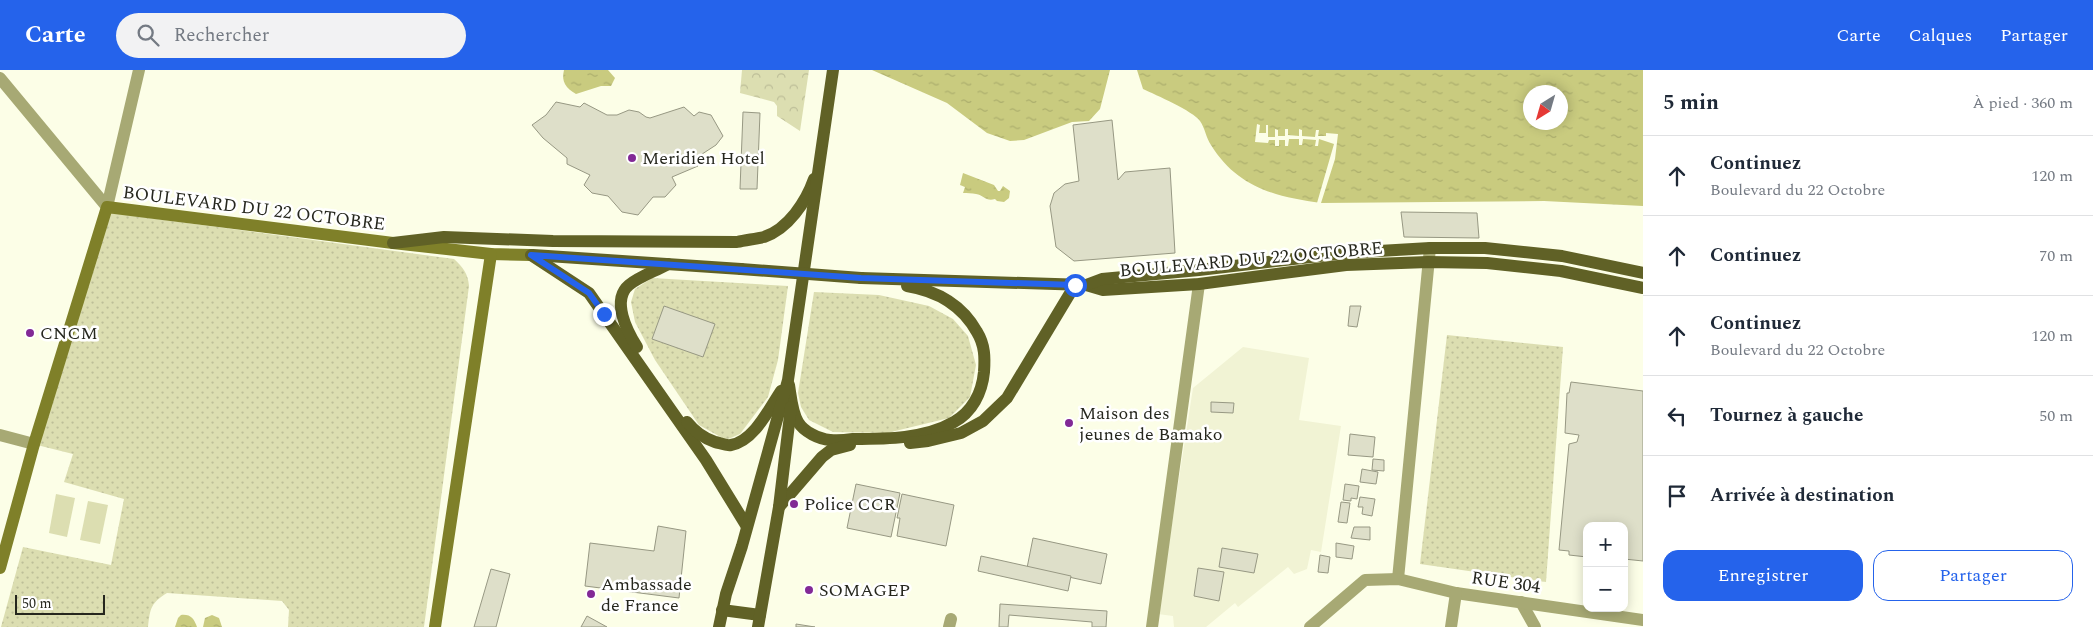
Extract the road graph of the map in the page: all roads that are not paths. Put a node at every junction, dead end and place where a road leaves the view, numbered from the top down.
1 (140, 70) edge
2 (833, 70) edge
3 (0, 78) edge
4 (820, 163) junction
5 (107, 207) junction
6 (393, 244) junction
7 (1430, 248) junction
8 (491, 254) junction
9 (531, 255) junction
10 (1428, 262) junction
11 (668, 264) junction
12 (1643, 273) edge
13 (861, 278) junction
14 (1199, 284) junction
15 (1081, 285) junction
16 (1643, 288) edge
17 (788, 380) junction
18 (792, 404) junction
19 (0, 435) edge
20 (34, 444) junction
21 (779, 507) junction
22 (746, 525) junction
23 (0, 568) edge
24 (1398, 579) junction
25 (1456, 593) junction
26 (1521, 602) junction
27 (722, 610) junction
28 (1643, 620) edge
29 (759, 621) edge
30 (435, 627) edge
31 (719, 627) edge
32 (1152, 627) edge
33 (1310, 627) edge
34 (1451, 627) edge
35 (1535, 627) edge

1 - 5 street
2 - 4 main road
3 - 5 street
4 - 6 main road
4 - 17 main road
5 - 6 street, BOULEVARD DU 22 OCTOBRE
5 - 20 street, BOULEVARD DU 22 OCTOBRE
6 - 8 street, BOULEVARD DU 22 OCTOBRE
7 - 10 street
7 - 12 main road
7 - 15 main road
8 - 9 street, BOULEVARD DU 22 OCTOBRE
8 - 30 street
9 - 11 main road, BOULEVARD DU 22 OCTOBRE
9 - 22 main road
10 - 14 main road, BOULEVARD DU 22 OCTOBRE
10 - 16 main road, BOULEVARD DU 22 OCTOBRE
10 - 24 street
11 - 13 main road, BOULEVARD DU 22 OCTOBRE, bridge
11 - 17 main road
13 - 15 main road, BOULEVARD DU 22 OCTOBRE
13 - 18 main road
14 - 15 main road, BOULEVARD DU 22 OCTOBRE
14 - 32 street
15 - 21 main road
17 - 18 main road
17 - 22 main road
18 - 21 main road
19 - 20 street
20 - 23 street, BOULEVARD DU 22 OCTOBRE
21 - 29 main road
22 - 27 main road
24 - 25 street, RUE 304
24 - 33 street, RUE 304
25 - 26 street, RUE 304
25 - 34 street
26 - 28 street, RUE 304
26 - 35 street
27 - 29 main road
27 - 31 main road

